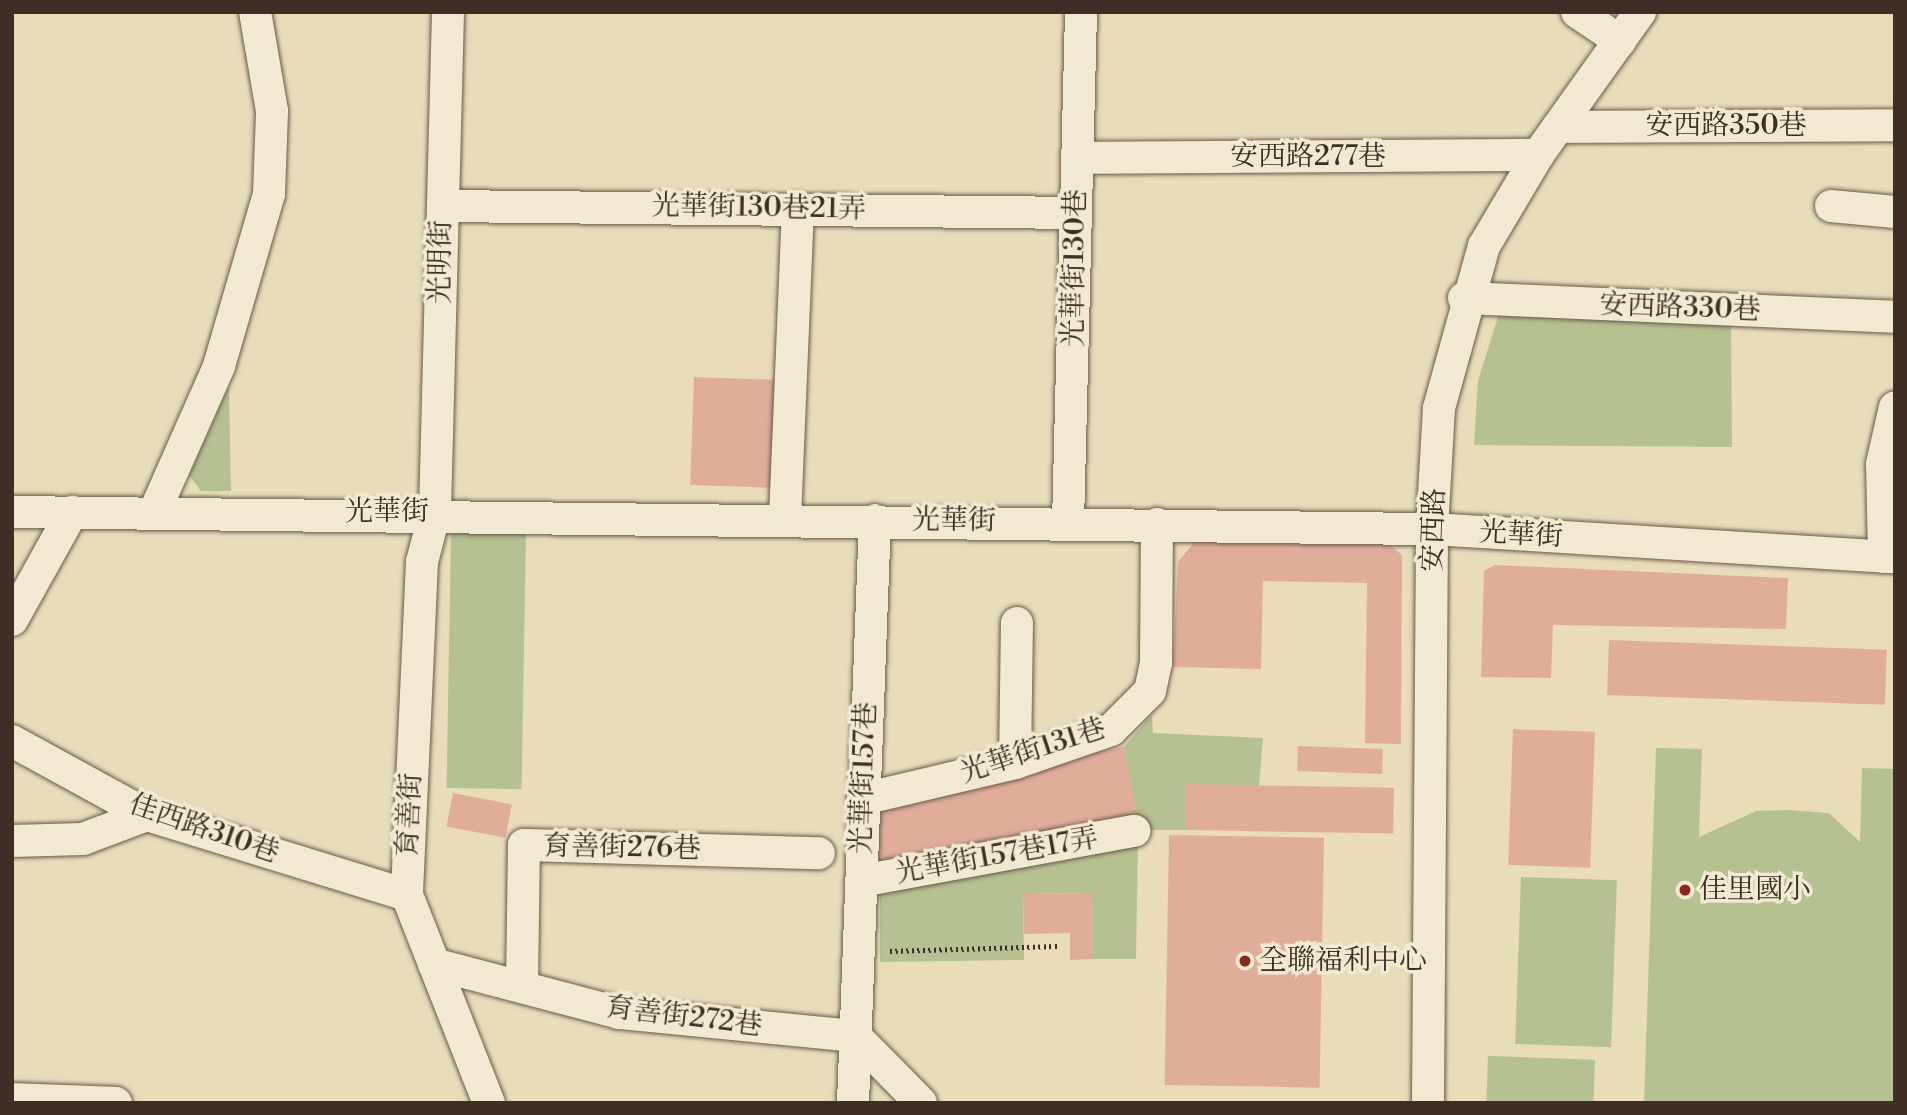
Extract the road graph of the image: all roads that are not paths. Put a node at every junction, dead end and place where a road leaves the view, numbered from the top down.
1 (255, 12) edge
2 (448, 12) edge
3 (1081, 12) edge
4 (1577, 12) edge
5 (1640, 12) edge
6 (1620, 41) junction
7 (1895, 125) edge
8 (1558, 127) junction
9 (1538, 155) junction
10 (1077, 158) junction
11 (443, 206) junction
12 (1831, 206) dead end
13 (798, 208) junction
14 (1895, 212) edge
15 (1076, 213) junction
16 (1464, 298) junction
17 (1895, 317) edge
18 (1895, 407) edge
19 (12, 512) edge
20 (72, 512) junction
21 (435, 512) junction
22 (154, 513) junction
23 (785, 518) junction
24 (875, 520) junction
25 (1068, 523) junction
26 (1157, 524) junction
27 (1432, 529) junction
28 (1890, 557) edge
29 (12, 620) edge
30 (1017, 623) dead end
31 (12, 741) edge
32 (1015, 762) junction
33 (863, 799) junction
34 (147, 815) junction
35 (1134, 831) dead end
36 (12, 841) edge
37 (819, 853) dead end
38 (860, 881) junction
39 (407, 895) junction
40 (434, 964) junction
41 (522, 986) junction
42 (855, 1036) junction
43 (12, 1099) edge
44 (116, 1103) edge
45 (489, 1103) edge
46 (853, 1103) edge
47 (921, 1103) edge
48 (1429, 1103) edge

1 - 22 street
2 - 11 street, 光明街
3 - 10 street, 光華街130巷
4 - 6 street
5 - 6 street, 安西路
6 - 8 street, 安西路
7 - 8 street, 安西路350巷
8 - 9 street, 安西路
9 - 10 street, 安西路277巷
9 - 16 street, 安西路
10 - 15 street, 光華街130巷
11 - 13 street, 光華街130巷21弄
11 - 21 street, 光明街
12 - 14 street
13 - 15 street, 光華街130巷21弄
13 - 23 street
15 - 25 street, 光華街130巷
16 - 17 street, 安西路330巷
16 - 27 street, 安西路
18 - 28 street
19 - 20 street, 光華街
20 - 22 street, 光華街
20 - 29 street
21 - 22 street, 光華街
21 - 23 street, 光華街
21 - 39 street, 育善街
23 - 24 street, 光華街
24 - 25 street, 光華街
24 - 33 street, 光華街157巷
25 - 26 street, 光華街
26 - 27 street, 光華街
26 - 32 street, 光華街131巷
27 - 28 street, 光華街
27 - 48 street, 安西路
30 - 32 street
31 - 34 street, 佳西路310巷
32 - 33 street, 光華街131巷
33 - 38 street, 光華街157巷
34 - 36 street
34 - 39 street, 佳西路310巷
35 - 38 street, 光華街157巷17弄
37 - 41 street, 育善街276巷
38 - 42 street, 光華街157巷
39 - 40 street, 育善街
40 - 41 street, 育善街272巷
40 - 45 street, 育善街
41 - 42 street, 育善街272巷
42 - 46 street, 光華街157巷
42 - 47 street
43 - 44 street

